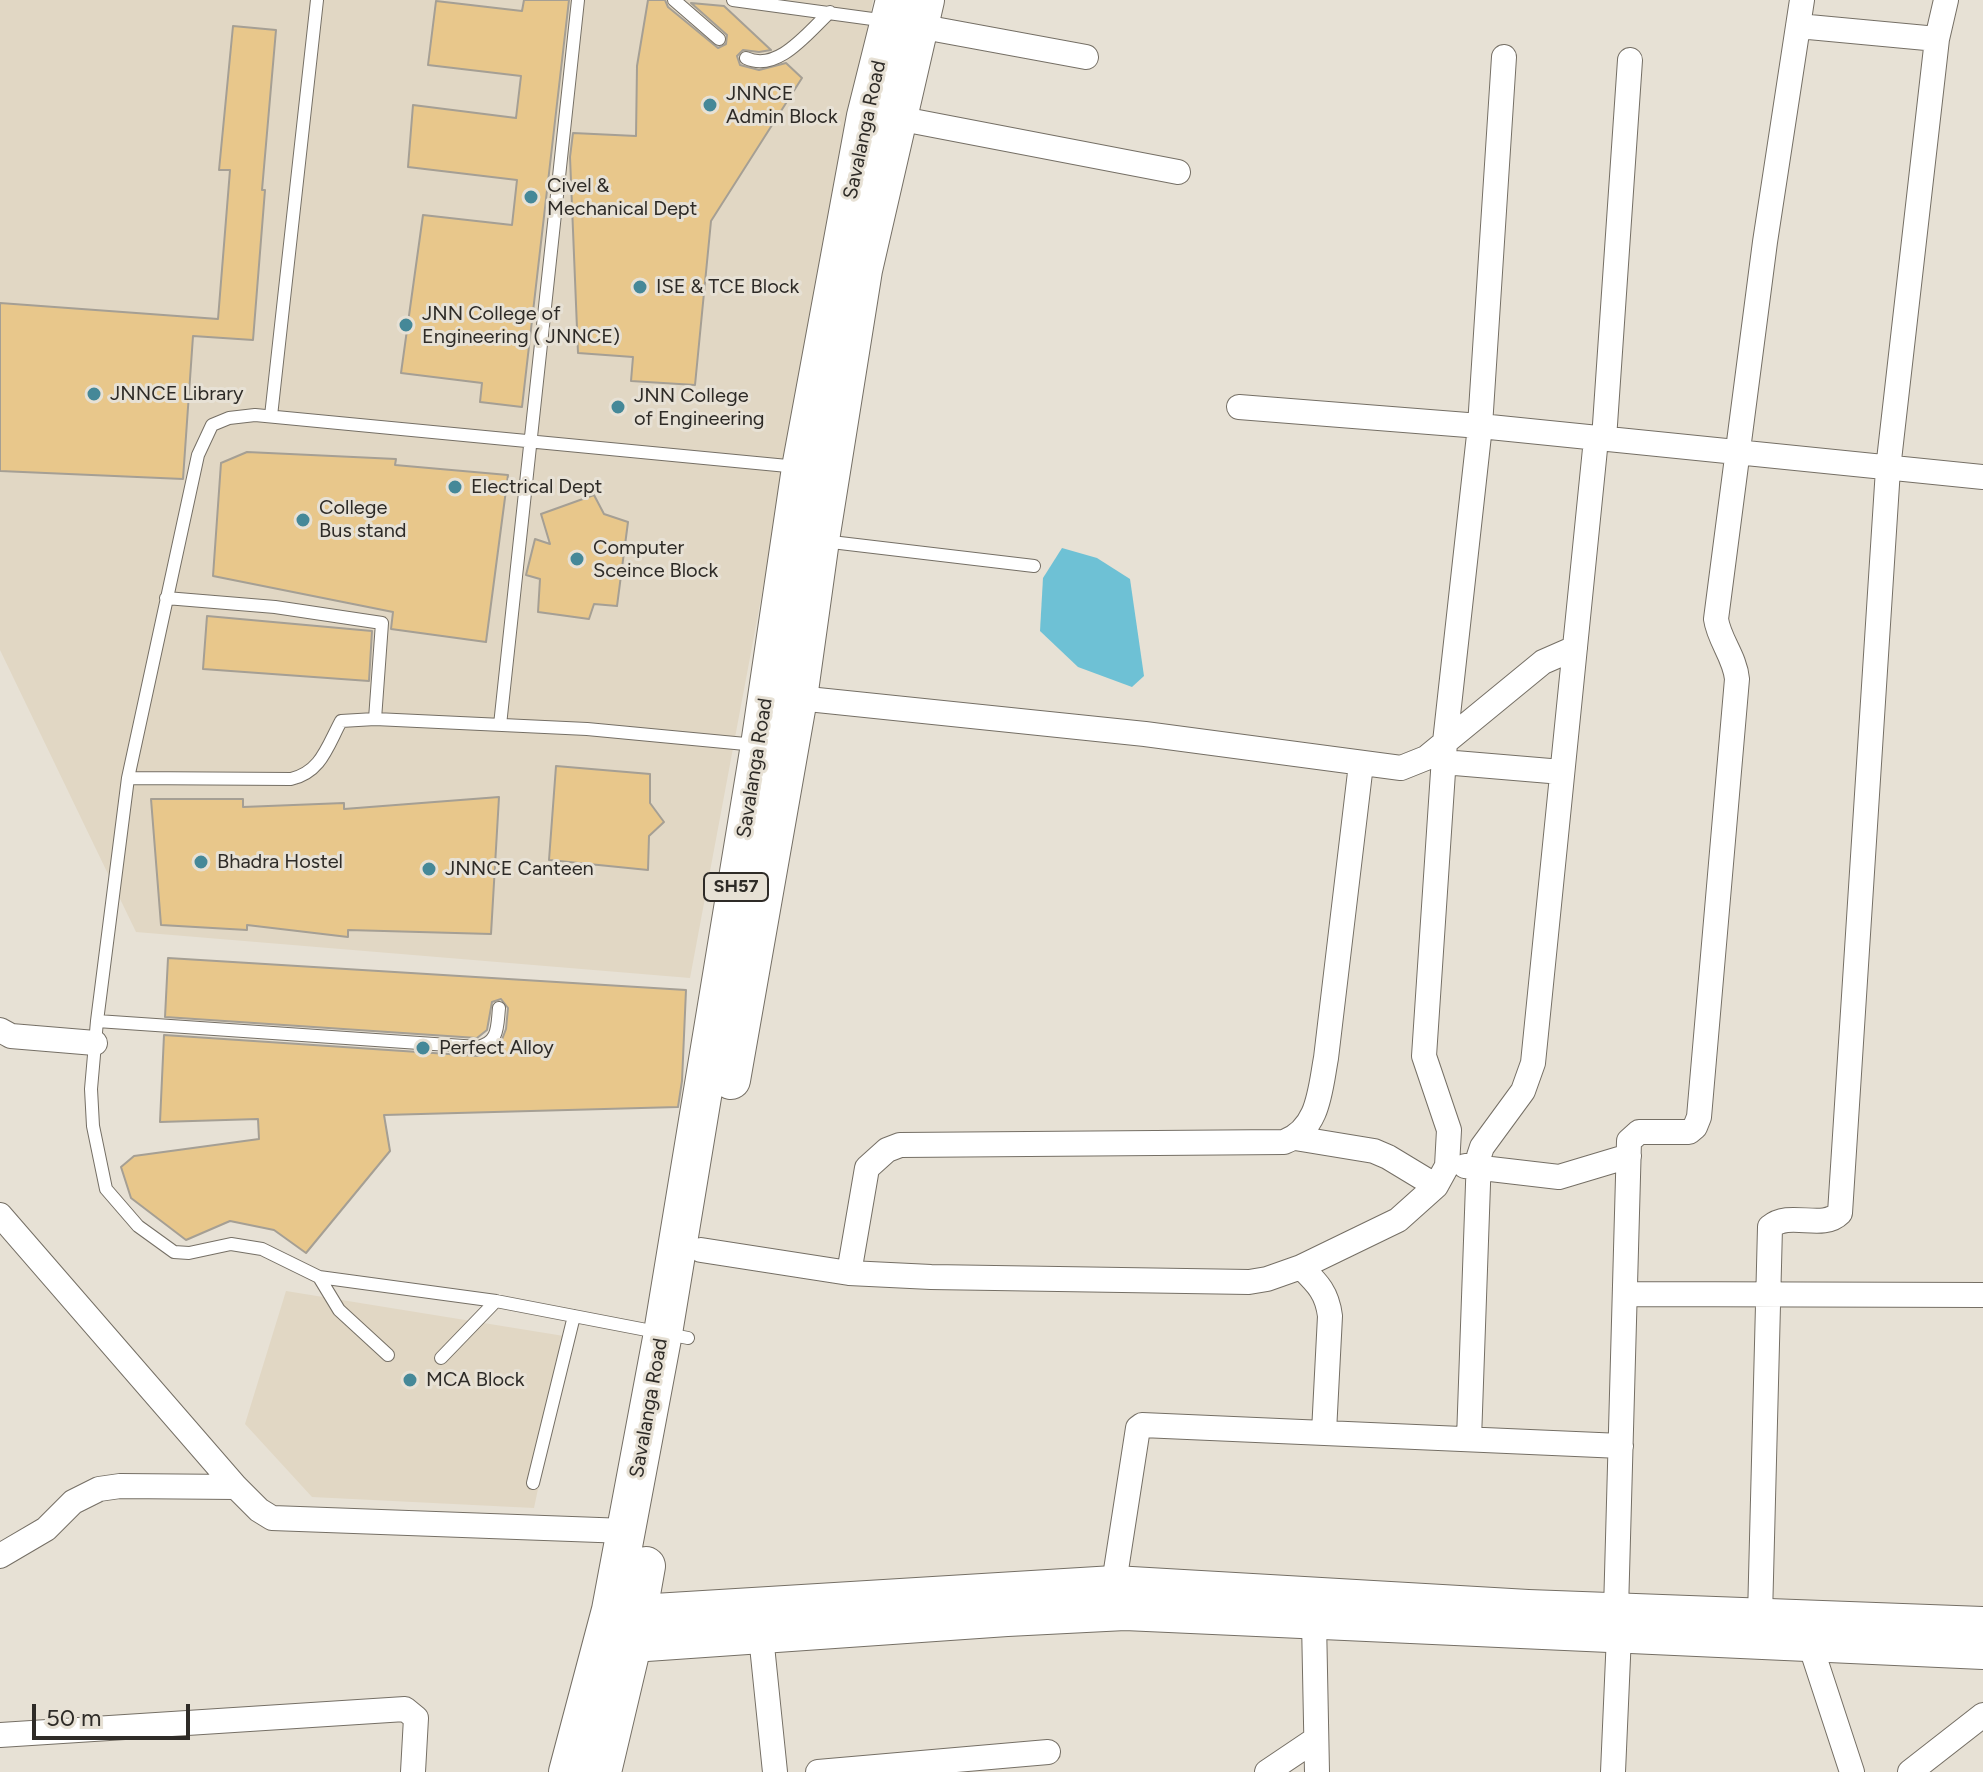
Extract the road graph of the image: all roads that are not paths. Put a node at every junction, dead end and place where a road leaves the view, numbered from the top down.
1 (317, 0) edge
2 (578, 0) edge
3 (674, 0) edge
4 (733, 0) edge
5 (1802, 0) edge
6 (1946, 0) edge
7 (830, 12) junction
8 (907, 12) edge
9 (1798, 26) junction
10 (719, 39) dead end
11 (1937, 39) junction
12 (1086, 57) dead end
13 (1504, 57) dead end
14 (746, 58) dead end
15 (1630, 60) dead end
16 (897, 118) junction
17 (1178, 172) dead end
18 (1239, 407) dead end
19 (271, 416) junction
20 (1480, 426) junction
21 (1600, 439) junction
22 (531, 443) junction
23 (1738, 454) junction
24 (1888, 469) junction
25 (816, 470) junction
26 (1983, 477) edge
27 (820, 540) junction
28 (1034, 566) dead end
29 (166, 598) junction
30 (1575, 648) junction
31 (798, 698) junction
32 (375, 719) junction
33 (500, 725) junction
34 (760, 745) junction
35 (1444, 752) junction
36 (1361, 764) junction
37 (1562, 772) junction
38 (128, 778) junction
39 (499, 1008) dead end
40 (0, 1030) edge
41 (96, 1032) junction
42 (1295, 1138) junction
43 (1629, 1156) junction
44 (1478, 1167) junction
45 (1441, 1176) junction
46 (0, 1215) edge
47 (701, 1250) junction
48 (1301, 1267) junction
49 (849, 1273) junction
50 (319, 1277) junction
51 (1625, 1294) junction
52 (1769, 1294) junction
53 (1983, 1295) edge
54 (496, 1301) junction
55 (574, 1316) junction
56 (675, 1336) junction
57 (388, 1355) dead end
58 (441, 1358) dead end
59 (1324, 1432) junction
60 (1469, 1439) junction
61 (1621, 1446) junction
62 (533, 1483) dead end
63 (236, 1487) junction
64 (626, 1531) junction
65 (0, 1556) edge
66 (1114, 1583) junction
67 (1760, 1616) junction
68 (1314, 1621) junction
69 (1618, 1623) junction
70 (1983, 1624) edge
71 (621, 1628) junction
72 (761, 1636) junction
73 (1810, 1644) junction
74 (1983, 1652) edge
75 (1983, 1715) edge
76 (0, 1735) edge
77 (1316, 1739) junction
78 (1048, 1752) dead end
79 (413, 1772) edge
80 (568, 1772) edge
81 (602, 1772) edge
82 (775, 1772) edge
83 (818, 1772) edge
84 (1267, 1772) edge
85 (1317, 1772) edge
86 (1613, 1772) edge
87 (1852, 1772) edge
88 (1910, 1772) edge

1 - 19 lane
2 - 22 lane
3 - 10 lane
4 - 7 lane
5 - 9 street
6 - 11 street
7 - 8 lane
7 - 14 lane
8 - 12 street
8 - 16 main road, Savalanga Road / SH57
8 - 25 main road, Savalanga Road / SH57
9 - 11 street
9 - 23 street
11 - 24 street
13 - 20 street
15 - 21 street
16 - 17 street
16 - 25 main road, Savalanga Road / SH57
18 - 20 street
19 - 22 lane
19 - 29 lane
20 - 21 street
20 - 35 street
21 - 23 street
21 - 30 street
22 - 25 lane
22 - 33 lane
23 - 24 street
23 - 43 street
24 - 26 street
24 - 52 street
25 - 27 main road, Savalanga Road / SH57
25 - 34 main road, Savalanga Road / SH57
27 - 28 lane
27 - 31 main road, Savalanga Road / SH57
29 - 32 lane
29 - 38 lane
30 - 35 street
30 - 37 street
31 - 36 street
31 - 47 main road, Savalanga Road / SH57
32 - 33 lane
32 - 38 lane
33 - 34 lane
34 - 56 main road, Savalanga Road / SH57
35 - 36 street
35 - 37 street
35 - 45 street
36 - 42 street
37 - 44 street
38 - 41 lane
39 - 41 lane
40 - 41 street
41 - 50 lane
42 - 45 street
42 - 49 street
43 - 44 street
43 - 51 street
44 - 45 street
44 - 60 street
45 - 48 street
46 - 63 street
47 - 49 street
47 - 56 main road, Savalanga Road / SH57
48 - 49 street
48 - 59 street
50 - 54 lane
50 - 57 lane
51 - 52 street
51 - 61 street
52 - 53 street
52 - 67 street
54 - 55 lane
54 - 58 lane
55 - 56 lane
55 - 62 lane
56 - 64 main road, Savalanga Road / SH57
56 - 71 main road, Savalanga Road / SH57
59 - 60 street
59 - 66 street
60 - 61 street
61 - 69 street
63 - 64 street
63 - 65 street
64 - 71 main road, Savalanga Road / SH57
66 - 69 street
66 - 71 street
67 - 69 street
67 - 70 street
68 - 69 street
68 - 72 street
68 - 77 street
69 - 73 street
69 - 86 street
71 - 72 street
71 - 80 main road, Savalanga Road / SH57
71 - 81 main road, Savalanga Road / SH57
72 - 82 street
73 - 74 street
73 - 87 street
75 - 88 street
76 - 79 street
77 - 84 street
77 - 85 street
78 - 83 street

